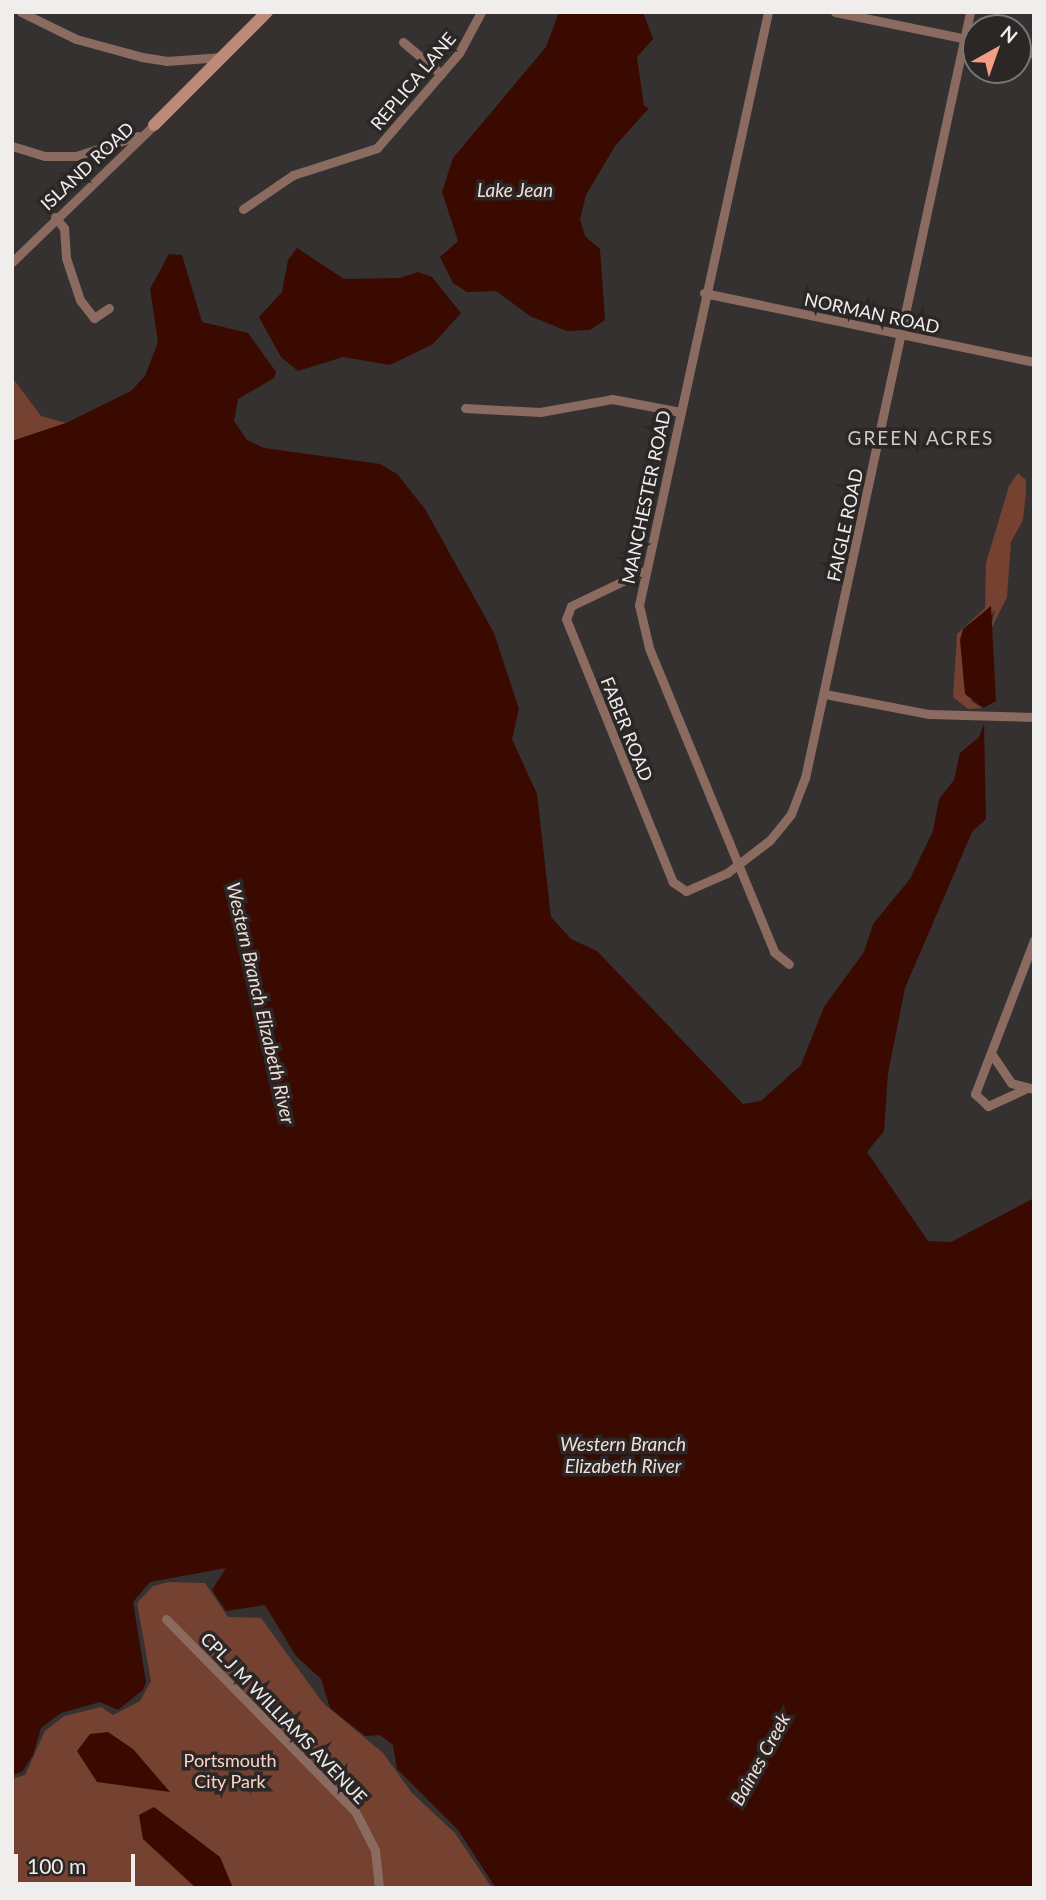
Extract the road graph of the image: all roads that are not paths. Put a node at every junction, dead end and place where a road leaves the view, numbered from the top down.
1 (21, 12) edge
2 (267, 12) edge
3 (481, 12) edge
4 (768, 12) edge
5 (835, 12) edge
6 (847, 13) edge
7 (962, 37) edge
8 (403, 42) dead end
9 (962, 52) edge
10 (223, 57) junction
11 (442, 74) junction
12 (154, 125) junction
13 (12, 146) edge
14 (243, 209) dead end
15 (55, 217) junction
16 (12, 262) edge
17 (704, 293) junction
18 (109, 307) dead end
19 (901, 335) junction
20 (1034, 362) edge
21 (465, 408) dead end
22 (681, 412) junction
23 (644, 571) junction
24 (825, 694) junction
25 (1034, 717) edge
26 (738, 866) junction
27 (673, 882) joint
28 (1034, 940) edge
29 (789, 964) dead end
30 (1030, 965) edge
31 (993, 1056) junction
32 (1029, 1089) edge
33 (166, 1619) dead end
34 (379, 1888) edge

1 - 10 street
2 - 10 street
3 - 11 street, REPLICA LANE
4 - 17 street, MANCHESTER ROAD
5 - 6 street
6 - 7 street
8 - 11 street
9 - 19 street, FAIGLE ROAD
10 - 12 street
11 - 14 street, REPLICA LANE
12 - 13 street
12 - 15 street, ISLAND ROAD
15 - 16 street, ISLAND ROAD
15 - 18 street
17 - 19 street, NORMAN ROAD
17 - 22 street, MANCHESTER ROAD
19 - 20 street, NORMAN ROAD
19 - 24 street, FAIGLE ROAD
21 - 22 street
22 - 23 street, MANCHESTER ROAD
23 - 26 street, MANCHESTER ROAD
23 - 27 street, FABER ROAD
24 - 25 street
24 - 26 street, FAIGLE ROAD
26 - 27 street, FAIGLE ROAD
26 - 29 street, MANCHESTER ROAD
28 - 30 street
30 - 31 street
31 - 32 street
31 - 32 street
33 - 34 street, CPL J M WILLIAMS AVENUE

